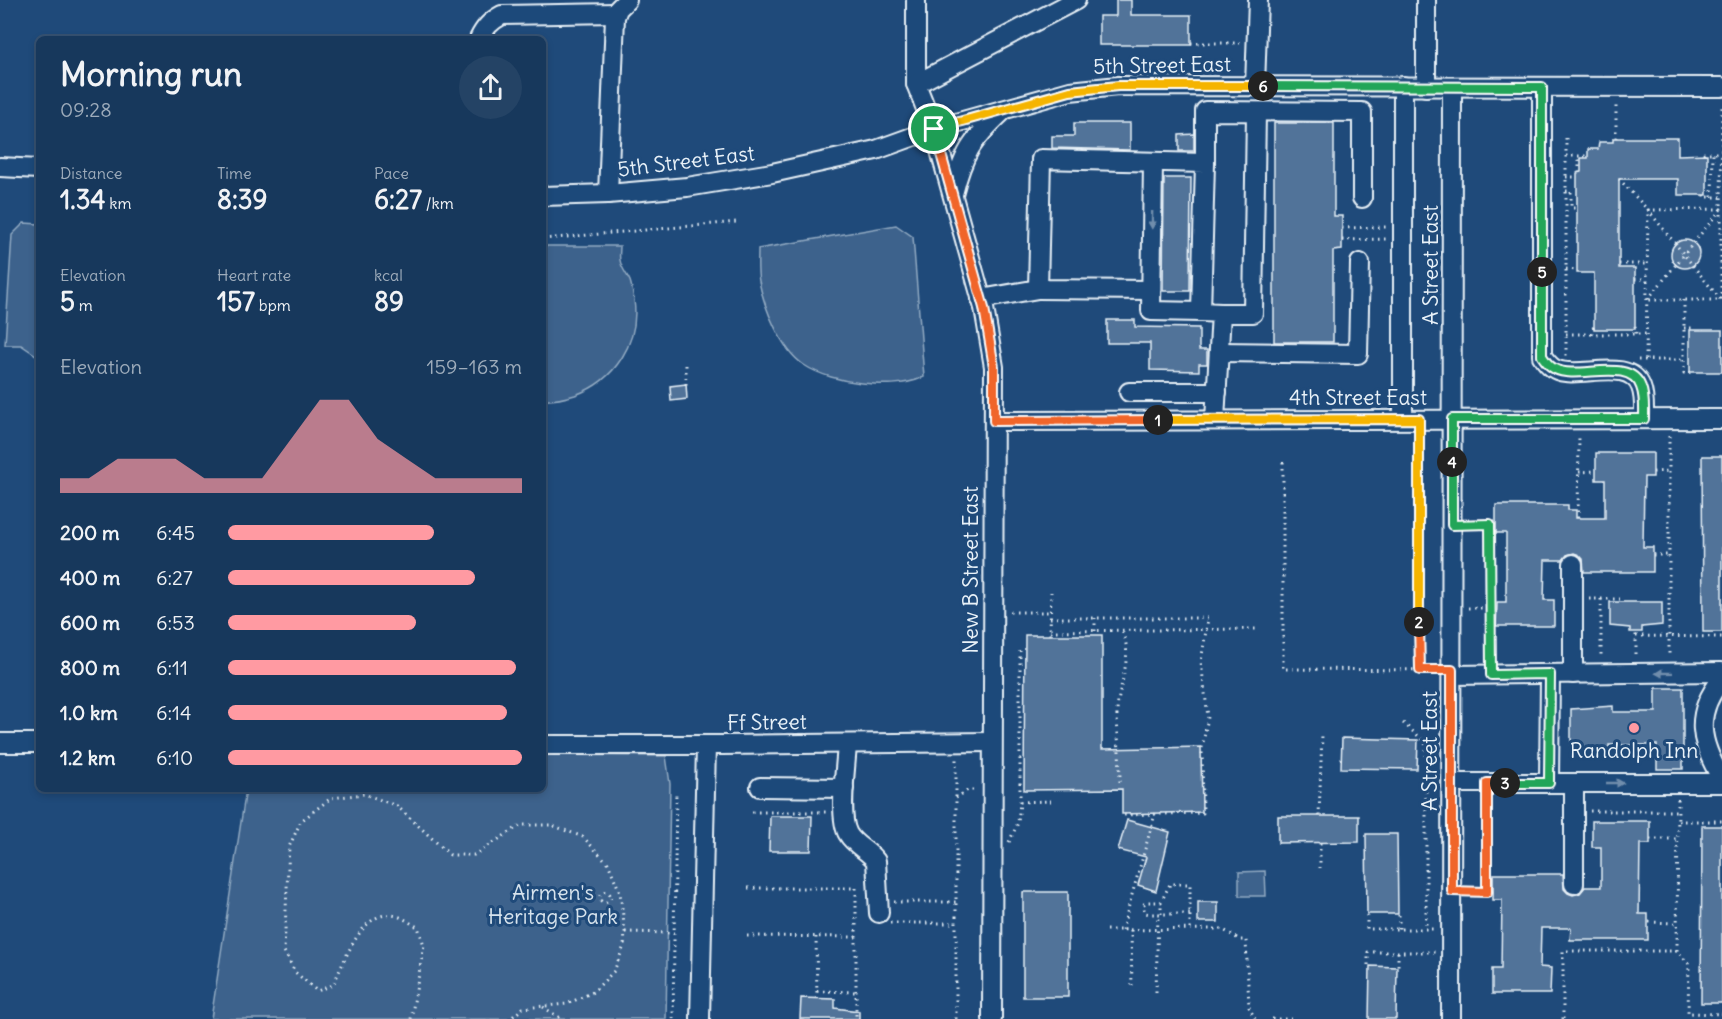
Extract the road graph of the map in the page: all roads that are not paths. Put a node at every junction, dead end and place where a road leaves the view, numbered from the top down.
1 (916, 0) edge
2 (1076, 0) edge
3 (1258, 0) edge
4 (1426, 0) edge
5 (622, 7) edge
6 (481, 36) edge
7 (916, 84) junction
8 (1255, 86) junction
9 (1402, 86) junction
10 (1426, 87) junction
11 (1452, 87) junction
12 (1542, 87) junction
13 (1722, 87) edge
14 (1004, 110) junction
15 (1256, 112) junction
16 (934, 129) junction
17 (1153, 162) junction
18 (1205, 163) junction
19 (0, 167) edge
20 (36, 169) edge
21 (608, 194) junction
22 (546, 196) edge
23 (953, 196) junction
24 (1362, 198) dead end
25 (1360, 263) dead end
26 (1038, 289) junction
27 (1151, 290) junction
28 (981, 299) junction
29 (1201, 312) junction
30 (1221, 313) junction
31 (1219, 352) junction
32 (1129, 392) dead end
33 (1217, 392) junction
34 (1411, 419) junction
35 (1452, 419) junction
36 (1644, 419) junction
37 (1722, 419) edge
38 (1215, 420) junction
39 (994, 421) junction
40 (1573, 564) dead end
41 (1722, 672) edge
42 (1452, 673) junction
43 (1550, 674) junction
44 (1573, 674) junction
45 (1722, 679) edge
46 (992, 742) junction
47 (0, 743) edge
48 (36, 743) edge
49 (847, 744) junction
50 (546, 745) edge
51 (706, 745) junction
52 (1722, 781) edge
53 (1452, 783) junction
54 (1549, 783) junction
55 (1574, 783) junction
56 (760, 787) dead end
57 (844, 788) junction
58 (1575, 884) dead end
59 (878, 915) road end
60 (700, 1019) edge
61 (992, 1019) edge
62 (1451, 1019) edge

1 - 7 street
2 - 7 street
3 - 8 street
4 - 10 street
5 - 6 street
5 - 21 street
7 - 16 street, New B Street East
8 - 9 street, 5th Street East
8 - 14 street, 5th Street East
9 - 10 street, 5th Street East
9 - 34 street
10 - 11 street, 5th Street East
11 - 12 street, 5th Street East
11 - 35 street, A Street East
12 - 13 street, 5th Street East
12 - 36 street
14 - 16 street, 5th Street East
14 - 23 street
15 - 18 street
15 - 24 street
15 - 30 street
16 - 21 street, 5th Street East
16 - 23 street, New B Street East
17 - 18 street
17 - 26 street
17 -> 27 street
18 - 29 street
19 - 20 street
21 - 22 street, 5th Street East
23 - 28 street, New B Street East
25 - 31 street
26 - 27 street
26 - 28 street
27 - 29 street
28 - 39 street, New B Street East
29 - 30 street
30 - 31 street
31 - 33 street
32 - 33 street
33 - 38 street
34 - 35 street, 4th Street East
34 - 38 street, 4th Street East
35 - 36 street, 4th Street East
35 - 42 street, A Street East
36 - 37 street, 4th Street East
38 - 39 street, 4th Street East
39 - 46 street, New B Street East
40 - 44 street
41 -> 44 street
42 - 43 street
42 - 53 street, A Street East
43 - 44 street
43 - 54 street
45 - 52 street
46 - 49 street, Ff Street
46 - 61 street, New B Street East
47 - 48 street
49 - 51 street, Ff Street
49 - 57 street
50 - 51 street, Ff Street
51 - 60 street
55 -> 52 street
53 - 54 street
53 - 62 street, A Street East
54 - 55 street
55 - 58 street
56 - 57 street
57 - 59 street

